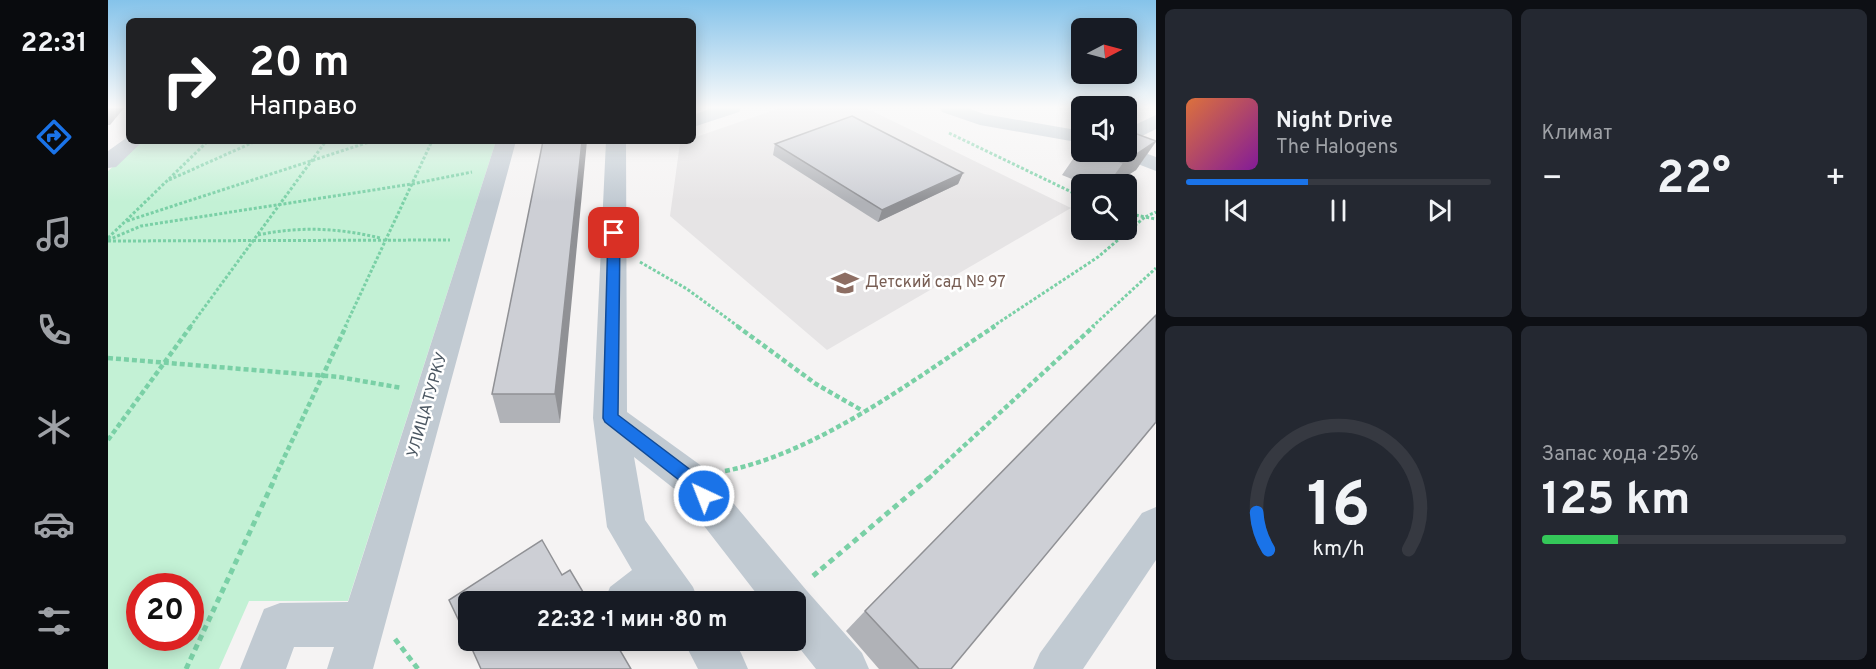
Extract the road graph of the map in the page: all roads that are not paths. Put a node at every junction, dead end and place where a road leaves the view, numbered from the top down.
1 (129, 144) edge
2 (616, 144) edge
3 (502, 154) edge
4 (111, 157) edge
5 (1137, 157) edge
6 (1156, 165) edge
7 (610, 418) junction
8 (1156, 526) edge
9 (669, 589) edge
10 (782, 591) edge
11 (806, 620) edge
12 (379, 631) junction
13 (713, 651) edge
14 (263, 669) edge
15 (350, 669) edge
16 (725, 669) edge
17 (846, 669) edge
18 (1056, 669) edge

1 - 4 street
2 - 7 street
3 - 12 street, УЛИЦА ТУРКУ
5 - 6 street
7 - 9 street
7 - 10 street
8 - 18 street
11 - 17 street
12 - 14 street
12 - 15 street, УЛИЦА ТУРКУ
13 - 16 street

